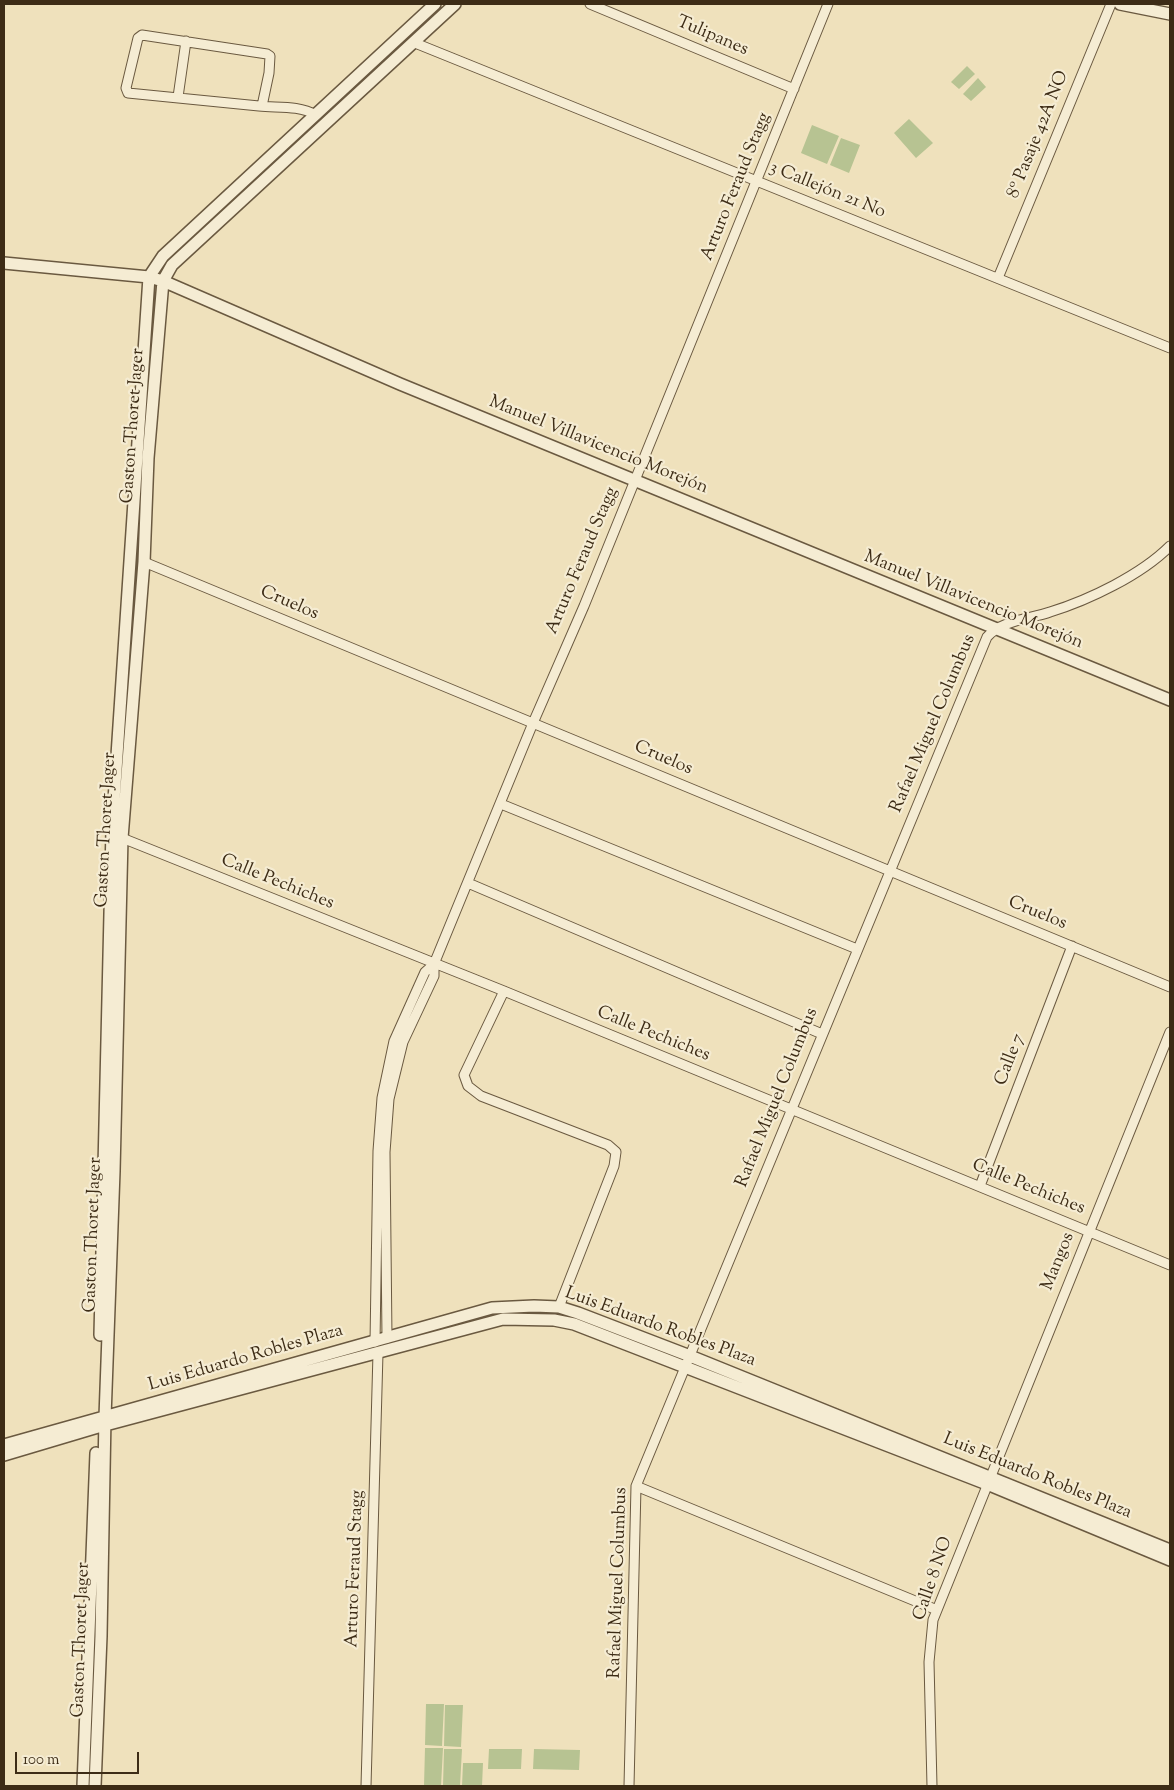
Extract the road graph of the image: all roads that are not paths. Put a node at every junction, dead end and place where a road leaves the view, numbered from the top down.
1 (435, 4) edge
2 (455, 4) edge
3 (590, 4) edge
4 (828, 4) edge
5 (1111, 4) edge
6 (1120, 4) edge
7 (1170, 14) edge
8 (186, 42) junction
9 (414, 43) junction
10 (794, 89) junction
11 (178, 97) junction
12 (262, 106) junction
13 (316, 115) junction
14 (757, 180) junction
15 (4, 263) edge
16 (149, 278) junction
17 (998, 278) junction
18 (163, 281) junction
19 (1170, 348) edge
20 (635, 480) junction
21 (1170, 546) edge
22 (144, 562) junction
23 (994, 629) junction
24 (1170, 700) edge
25 (533, 723) junction
26 (501, 804) junction
27 (122, 838) junction
28 (890, 871) junction
29 (468, 883) junction
30 (1072, 946) junction
31 (857, 950) junction
32 (434, 964) junction
33 (1170, 987) edge
34 (504, 991) junction
35 (1170, 1032) edge
36 (822, 1034) junction
37 (792, 1109) junction
38 (980, 1186) junction
39 (1089, 1231) junction
40 (1170, 1265) edge
41 (559, 1307) junction
42 (387, 1338) junction
43 (375, 1342) junction
44 (378, 1354) junction
45 (690, 1356) junction
46 (685, 1367) junction
47 (101, 1422) junction
48 (4, 1445) edge
49 (4, 1455) edge
50 (988, 1480) junction
51 (636, 1486) junction
52 (1170, 1550) edge
53 (1170, 1560) edge
54 (937, 1610) junction
55 (83, 1786) edge
56 (95, 1786) edge
57 (366, 1786) edge
58 (629, 1786) edge
59 (932, 1786) edge

1 - 13 street, Gaston Thoret Jager
2 - 9 street, Gaston Thoret Jager
3 - 10 street, Tulipanes
4 - 10 street, Arturo Feraud Stagg
5 - 17 street, 8º Pasaje 42A NO
6 - 7 street
8 - 11 street
8 - 11 street
8 - 12 street
9 - 14 street, 3 Callejón 21 No
9 - 18 street, Gaston Thoret Jager
10 - 14 street, Arturo Feraud Stagg
11 - 12 street
12 - 13 street
13 - 16 street, Gaston Thoret Jager
14 - 17 street, 3 Callejón 21 No
14 - 20 street, Arturo Feraud Stagg
15 - 16 street, Manuel Villavicencio Morejón
16 - 18 street, Manuel Villavicencio Morejón
16 - 47 street, Gaston Thoret Jager
17 - 19 street, 3 Callejón 21 No
18 - 20 street, Manuel Villavicencio Morejón
18 - 22 street, Gaston Thoret Jager
20 - 23 street, Manuel Villavicencio Morejón
20 - 25 street, Arturo Feraud Stagg
21 - 23 street, Rafael Miguel Columbus
22 - 25 street, Cruelos
22 - 27 street, Gaston Thoret Jager
23 - 24 street, Manuel Villavicencio Morejón
23 - 28 street, Rafael Miguel Columbus
25 - 26 street, Arturo Feraud Stagg
25 - 28 street, Cruelos
26 - 29 street, Arturo Feraud Stagg
26 - 31 street
27 - 32 street, Calle Pechiches
27 - 47 street, Gaston Thoret Jager
28 - 30 street, Cruelos
28 - 31 street, Rafael Miguel Columbus
29 - 32 street, Arturo Feraud Stagg
29 - 36 street
30 - 33 street, Cruelos
30 - 38 street, Calle 7
31 - 36 street, Rafael Miguel Columbus
32 - 34 street, Calle Pechiches
32 - 42 street, Arturo Feraud Stagg
32 - 43 street, Arturo Feraud Stagg
34 - 37 street, Calle Pechiches
34 - 41 street
35 - 39 street, Mangos
36 - 37 street, Rafael Miguel Columbus
37 - 38 street, Calle Pechiches
37 - 45 street, Rafael Miguel Columbus
38 - 39 street, Calle Pechiches
39 - 40 street, Calle Pechiches
39 - 50 street, Mangos
41 - 42 street, Luis Eduardo Robles Plaza
41 - 45 street, Luis Eduardo Robles Plaza
42 - 43 street, Luis Eduardo Robles Plaza
43 - 47 street, Luis Eduardo Robles Plaza
44 - 46 street, Luis Eduardo Robles Plaza
44 - 47 street, Luis Eduardo Robles Plaza
44 - 57 street, Arturo Feraud Stagg
45 - 46 street, Rafael Miguel Columbus
45 - 50 street, Luis Eduardo Robles Plaza
46 - 50 street, Luis Eduardo Robles Plaza
46 - 51 street, Rafael Miguel Columbus
47 - 48 street, Luis Eduardo Robles Plaza
47 - 49 street, Luis Eduardo Robles Plaza
47 - 55 street, Gaston Thoret Jager
47 - 56 street, Gaston Thoret Jager
50 - 52 street, Luis Eduardo Robles Plaza
50 - 53 street, Luis Eduardo Robles Plaza
50 - 54 street, Calle 8 NO
51 - 54 street
51 - 58 street, Rafael Miguel Columbus
54 - 59 street, Calle 8 NO

